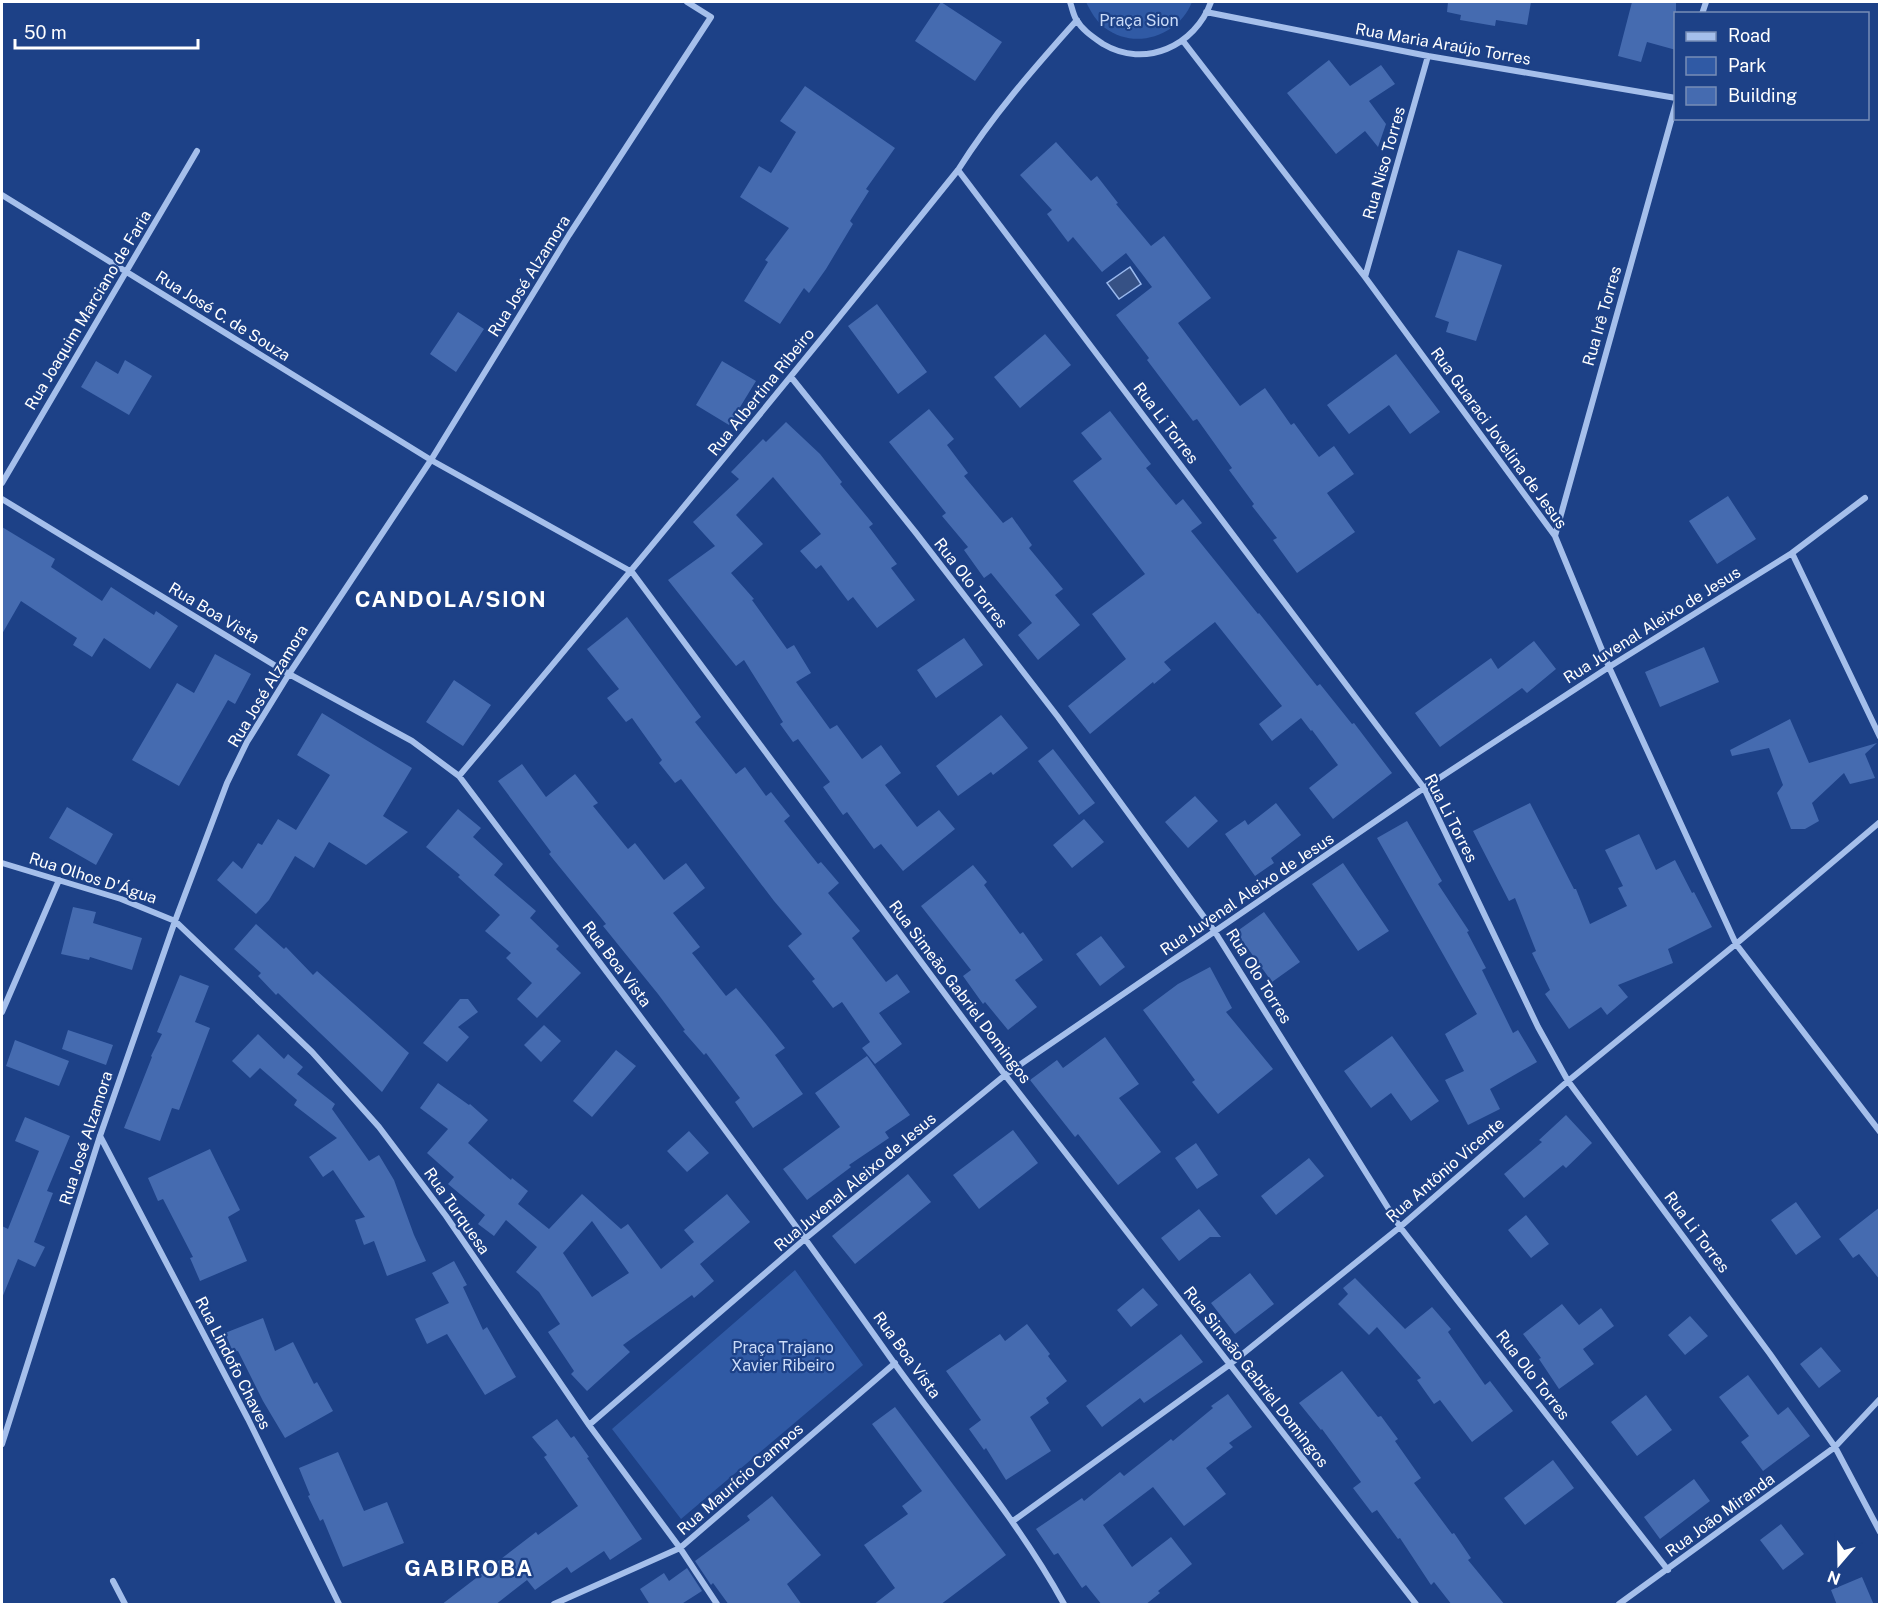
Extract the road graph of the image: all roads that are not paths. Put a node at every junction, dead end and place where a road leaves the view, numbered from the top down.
1 (687, 2) edge
2 (1070, 2) edge
3 (1211, 2) edge
4 (1206, 12) junction
5 (1077, 20) junction
6 (1183, 41) junction
7 (1428, 56) junction
8 (1674, 98) edge
9 (1674, 110) edge
10 (197, 151) dead end
11 (958, 170) junction
12 (2, 195) edge
13 (126, 272) junction
14 (1365, 277) junction
15 (791, 377) junction
16 (431, 460) junction
17 (2, 483) edge
18 (1865, 498) dead end
19 (2, 499) edge
20 (1555, 536) junction
21 (1792, 553) junction
22 (632, 572) junction
23 (1609, 667) junction
24 (289, 674) junction
25 (1880, 737) edge
26 (459, 776) junction
27 (1424, 788) junction
28 (1880, 822) edge
29 (2, 863) edge
30 (59, 880) junction
31 (175, 921) junction
32 (1215, 932) junction
33 (1736, 944) junction
34 (2, 1012) edge
35 (1005, 1075) junction
36 (1568, 1082) junction
37 (1880, 1132) edge
38 (100, 1136) junction
39 (1400, 1227) junction
40 (806, 1238) junction
41 (895, 1363) junction
42 (1229, 1365) junction
43 (1880, 1399) edge
44 (589, 1425) junction
45 (2, 1444) edge
46 (1835, 1447) junction
47 (1013, 1521) junction
48 (1880, 1532) edge
49 (680, 1548) junction
50 (1668, 1570) junction
51 (113, 1581) dead end
52 (562, 1603) edge
53 (125, 1605) edge
54 (339, 1605) edge
55 (554, 1605) edge
56 (717, 1605) edge
57 (1064, 1605) edge
58 (1416, 1605) edge
59 (1619, 1605) edge

1 - 16 street, Rua José Alzamora
2 - 5 street
3 - 4 street
4 - 6 street
4 - 7 street, Rua Maria Araújo Torres
5 - 6 street
5 - 11 street, Rua Albertina Ribeiro
6 - 14 street, Rua Guaraci Jovelina de Jesus
7 - 8 street, Rua Maria Araújo Torres
7 - 14 street, Rua Niso Torres
9 - 20 street, Rua Irê Torres
10 - 13 street, Rua Joaquim Marciano de Faria
11 - 15 street, Rua Albertina Ribeiro
11 - 27 street, Rua Li Torres
12 - 13 street, Rua José C. de Souza
13 - 16 street, Rua José C. de Souza
13 - 17 street, Rua Joaquim Marciano de Faria
14 - 20 street, Rua Guaraci Jovelina de Jesus
15 - 22 street, Rua Albertina Ribeiro
15 - 32 street, Rua Olo Torres
16 - 22 street, Rua Simeão Gabriel Domingos
16 - 24 street, Rua José Alzamora
18 - 21 street, Rua Juvenal Aleixo de Jesus
19 - 24 street, Rua Boa Vista
20 - 23 street, Rua Guaraci Jovelina de Jesus
21 - 23 street, Rua Juvenal Aleixo de Jesus
21 - 25 street
22 - 26 street, Rua Albertina Ribeiro
22 - 35 street, Rua Simeão Gabriel Domingos
23 - 27 street, Rua Juvenal Aleixo de Jesus
23 - 33 street, Rua Guaraci Jovelina de Jesus
24 - 26 street, Rua Boa Vista
24 - 31 street, Rua José Alzamora
26 - 40 street, Rua Boa Vista
27 - 32 street, Rua Juvenal Aleixo de Jesus
27 - 36 street, Rua Li Torres
28 - 33 street, Rua Antônio Vicente
29 - 30 street, Rua Olhos D'Água
30 - 31 street, Rua Olhos D'Água
30 - 34 street
31 - 38 street, Rua José Alzamora
31 - 44 street, Rua Turquesa
32 - 35 street, Rua Juvenal Aleixo de Jesus
32 - 39 street, Rua Olo Torres
33 - 36 street, Rua Antônio Vicente
33 - 37 street, Rua Guaraci Jovelina de Jesus
35 - 40 street, Rua Juvenal Aleixo de Jesus
35 - 42 street, Rua Simeão Gabriel Domingos
36 - 39 street, Rua Antônio Vicente
36 - 46 street, Rua Li Torres
38 - 45 street, Rua José Alzamora
38 - 54 street, Rua Lindofo Chaves
39 - 42 street, Rua Antônio Vicente
39 - 50 street, Rua Olo Torres
40 - 41 street, Rua Boa Vista
40 - 44 street, Rua Juvenal Aleixo de Jesus
41 - 47 street, Rua Boa Vista
41 - 49 street, Rua Maurício Campos
42 - 47 street, Rua Antônio Vicente
42 - 58 street, Rua Simeão Gabriel Domingos
43 - 46 street, Rua João Miranda
44 - 49 street, Rua Turquesa
46 - 48 street, Rua Li Torres
46 - 50 street, Rua João Miranda
47 - 57 street, Rua Boa Vista
49 - 52 street, Rua Maurício Campos
49 - 56 street, Rua Turquesa
50 - 59 street, Rua João Miranda
51 - 53 street
52 - 55 street, Rua Maurício Campos

